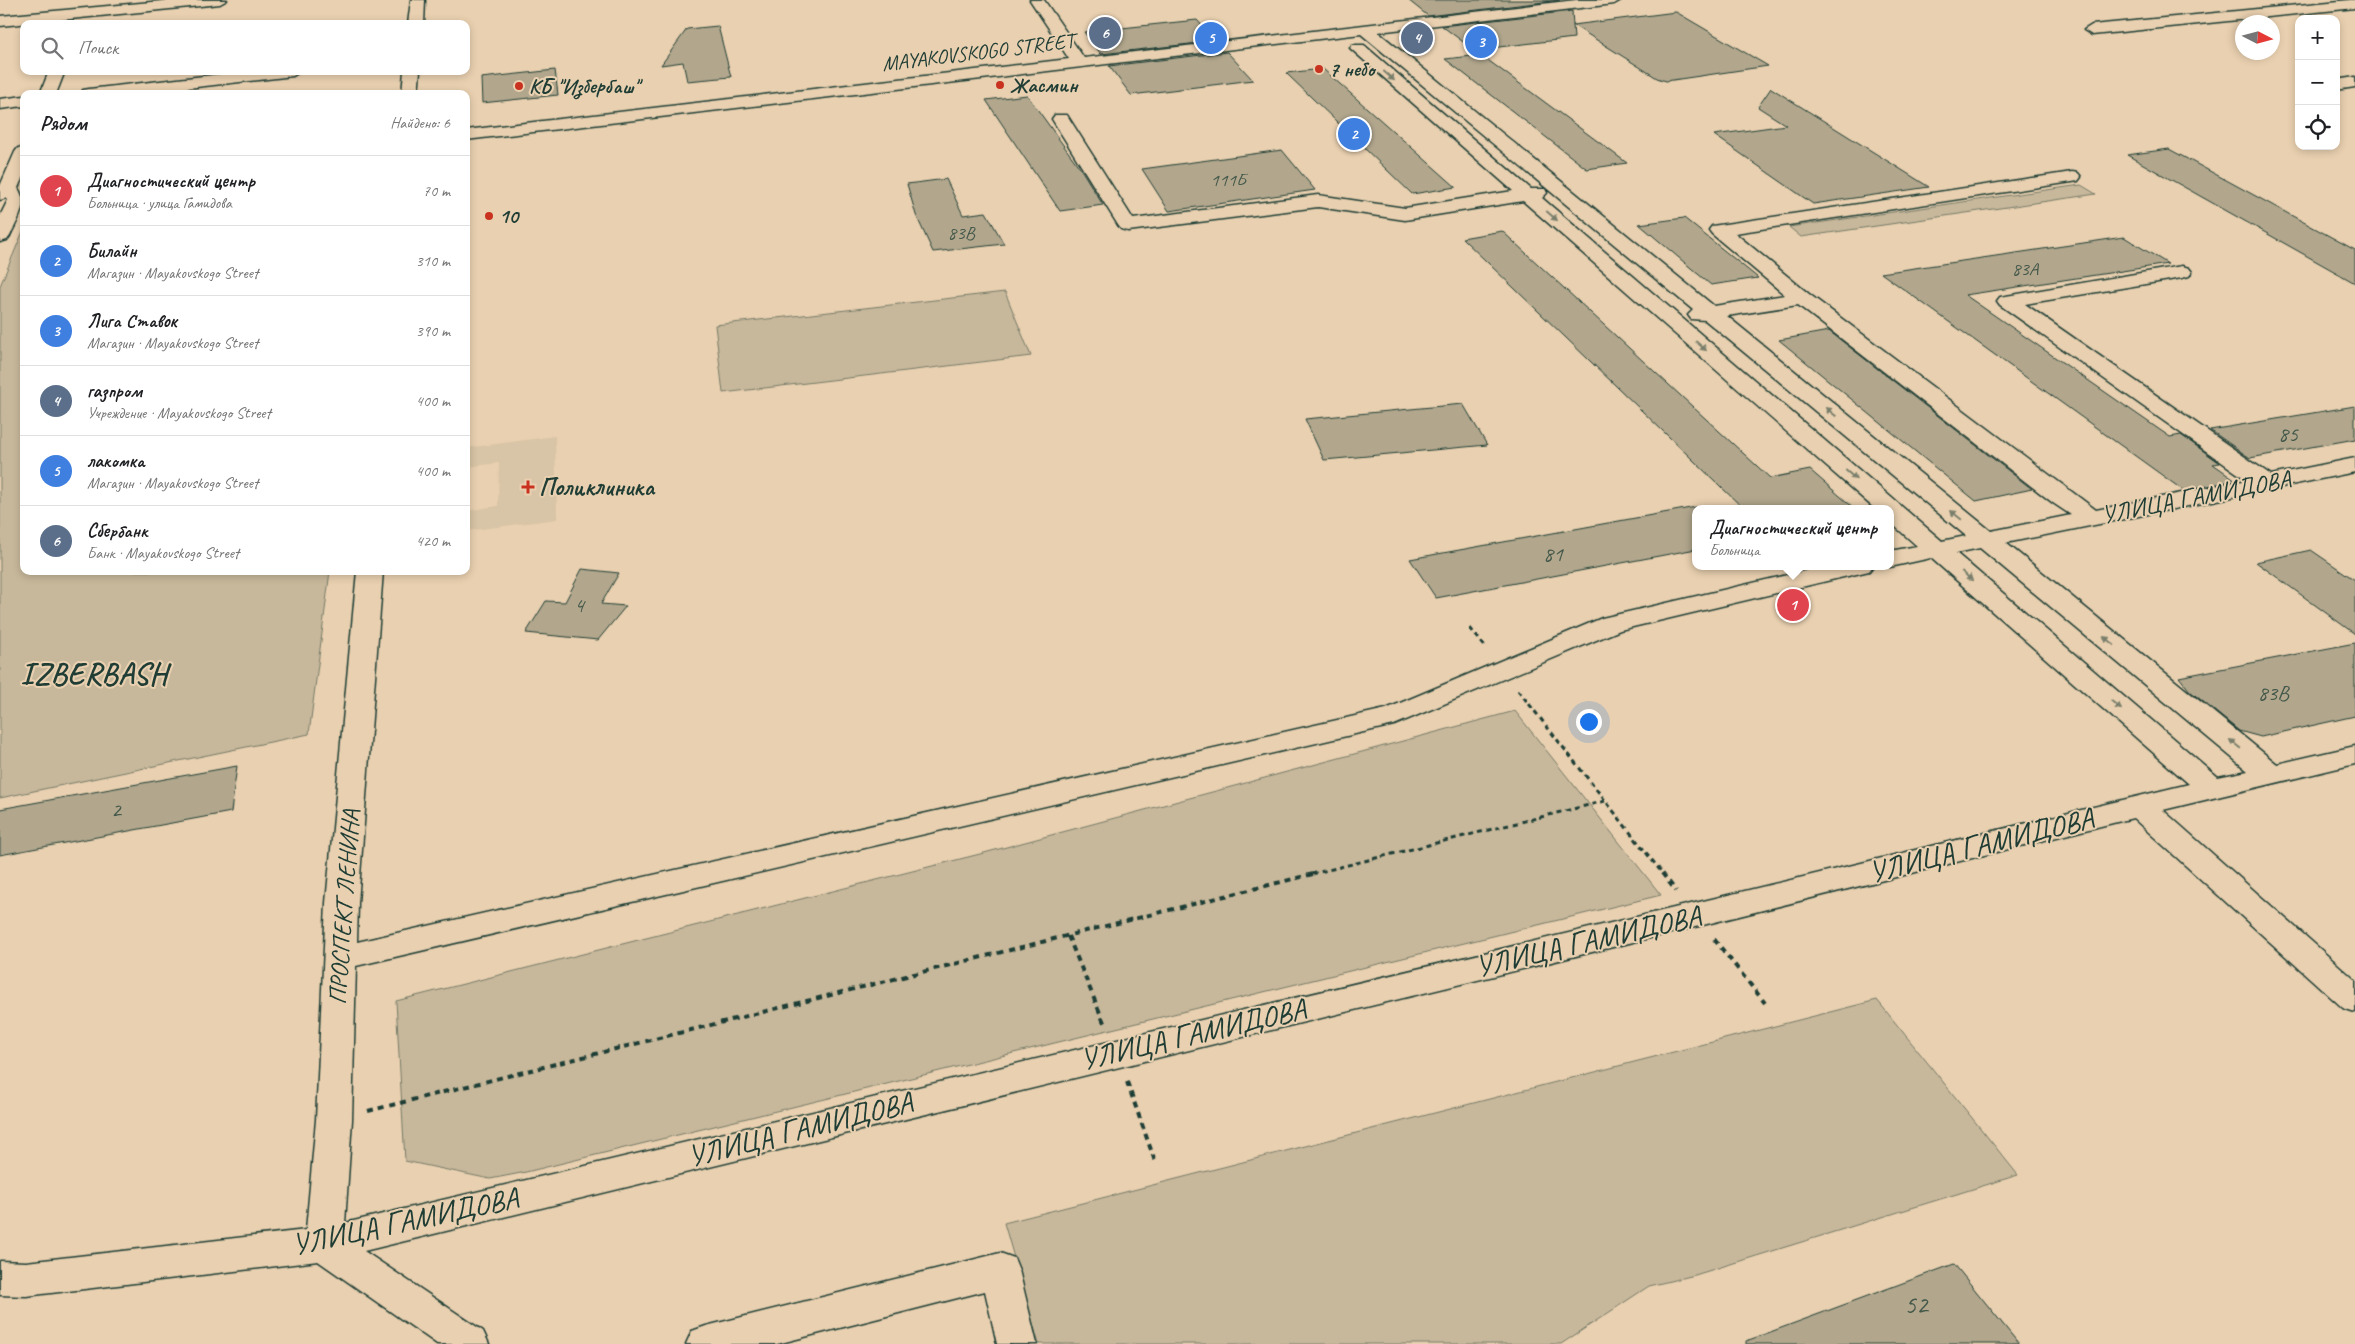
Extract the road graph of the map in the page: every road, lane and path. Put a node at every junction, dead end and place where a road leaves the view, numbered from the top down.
1 (213, 0) edge
2 (418, 0) edge
3 (1037, 0) edge
4 (1614, 0) edge
5 (2355, 4) edge
6 (79, 19) edge
7 (20, 20) edge
8 (40, 20) edge
9 (416, 20) edge
10 (0, 21) edge
11 (1364, 29) junction
12 (2092, 30) dead end
13 (1339, 32) junction
14 (1080, 63) junction
15 (55, 75) edge
16 (258, 75) edge
17 (412, 75) edge
18 (2355, 82) edge
19 (2340, 84) edge
20 (50, 90) edge
21 (124, 90) edge
22 (410, 90) edge
23 (20, 102) edge
24 (0, 104) edge
25 (1061, 119) dead end
26 (470, 135) edge
27 (20, 162) edge
28 (2072, 178) dead end
29 (8, 190) edge
30 (1560, 190) junction
31 (1528, 195) junction
32 (0, 236) edge
33 (2182, 272) dead end
34 (1802, 298) junction
35 (1710, 313) junction
36 (1672, 320) junction
37 (2355, 465) edge
38 (2267, 483) junction
39 (1885, 505) edge
40 (1894, 512) edge
41 (2092, 518) junction
42 (1985, 539) junction
43 (1936, 549) junction
44 (1894, 558) edge
45 (1843, 570) edge
46 (370, 575) edge
47 (1470, 628) dead end
48 (1502, 670) junction
49 (2355, 755) edge
50 (2272, 775) junction
51 (2213, 789) junction
52 (1605, 801) junction
53 (2139, 806) junction
54 (1695, 915) junction
55 (340, 958) junction
56 (2355, 999) edge
57 (1765, 1003) dead end
58 (334, 1120) junction
59 (324, 1244) junction
60 (13, 1278) edge
61 (469, 1344) edge
62 (706, 1344) edge
63 (1017, 1344) edge

1 - 6 street
2 - 9 street
3 - 14 street
4 - 11 street, MAYAKOVSKOGO STREET
5 - 12 street
6 - 8 street
7 - 10 street
11 - 13 street, MAYAKOVSKOGO STREET
11 - 30 street
13 - 14 street, MAYAKOVSKOGO STREET
13 -> 31 street
14 - 26 street, MAYAKOVSKOGO STREET
15 - 20 street
16 - 21 street
17 - 22 street
18 - 19 street
23 - 24 street
25 - 31 street
27 - 29 street
28 - 34 street
29 - 32 street
30 - 31 street
30 - 35 street
31 -> 36 street
33 - 38 street
34 - 35 street
34 - 41 street
35 - 36 street
42 -> 35 street
36 -> 39 street
37 - 38 street, УЛИЦА ГАМИДОВА
38 - 41 street, УЛИЦА ГАМИДОВА
40 - 43 street
41 - 42 street, УЛИЦА ГАМИДОВА
42 - 43 street, УЛИЦА ГАМИДОВА
50 -> 42 street
43 - 44 street, УЛИЦА ГАМИДОВА
43 -> 51 street
45 - 48 street
46 - 55 street, ПРОСПЕКТ ЛЕНИНА
47 - 48 path
48 - 52 path
48 - 55 street
49 - 50 street, УЛИЦА ГАМИДОВА
50 - 51 street, УЛИЦА ГАМИДОВА
51 - 53 street, УЛИЦА ГАМИДОВА
52 - 54 path
52 - 58 path
53 - 54 street, УЛИЦА ГАМИДОВА
53 - 56 street
54 - 57 path
54 - 59 street, УЛИЦА ГАМИДОВА
55 - 58 street, ПРОСПЕКТ ЛЕНИНА
58 - 59 street, ПРОСПЕКТ ЛЕНИНА
59 - 60 street, УЛИЦА ГАМИДОВА
59 - 61 street
62 - 63 street

